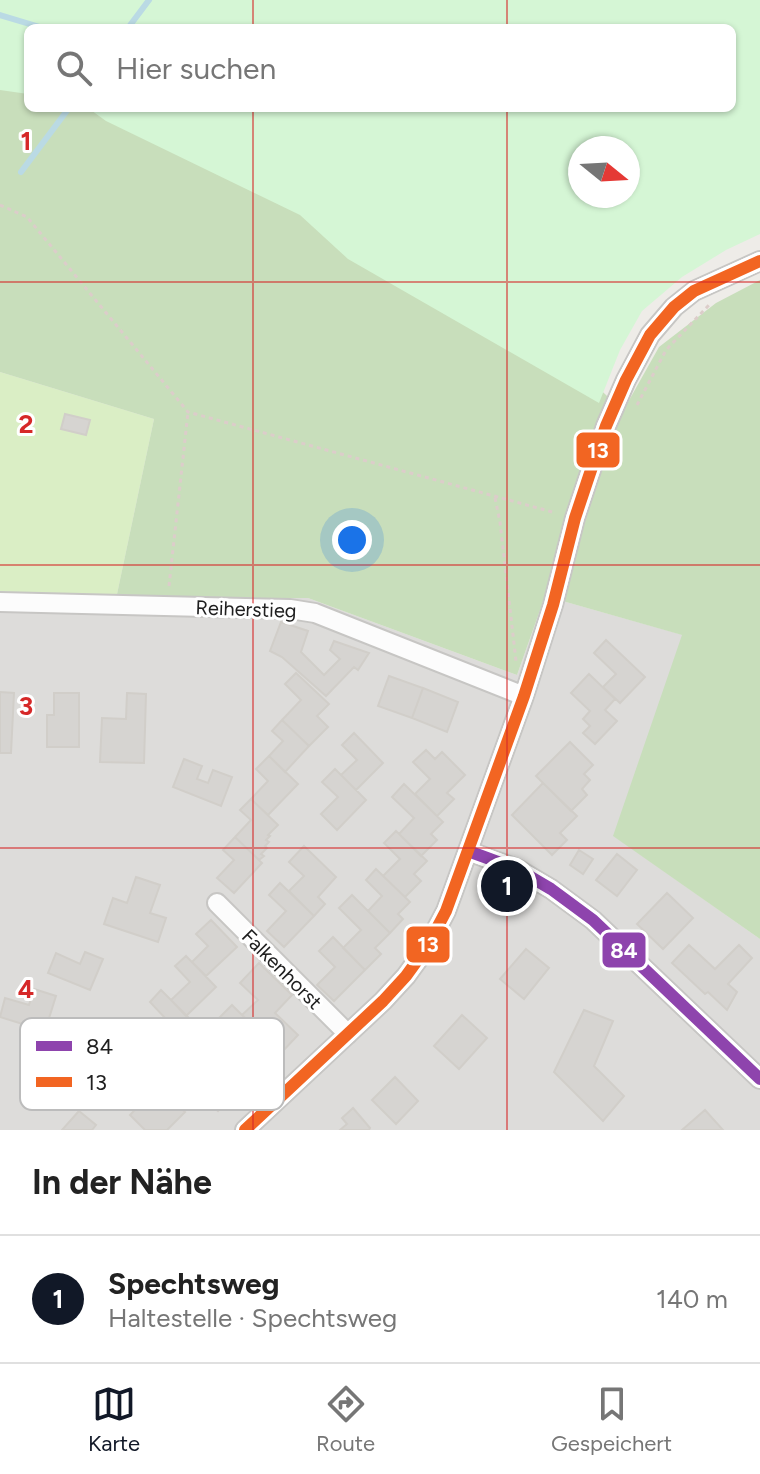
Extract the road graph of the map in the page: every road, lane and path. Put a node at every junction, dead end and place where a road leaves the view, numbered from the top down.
1 (0, 205) edge
2 (760, 261) edge
3 (714, 299) dead end
4 (188, 412) junction
5 (632, 415) dead end
6 (495, 496) junction
7 (575, 518) junction
8 (0, 602) edge
9 (167, 606) junction
10 (524, 696) junction
11 (468, 851) junction
12 (217, 903) dead end
13 (348, 1034) junction
14 (760, 1079) edge
15 (284, 1095) edge
16 (268, 1110) edge
17 (248, 1129) edge

1 - 4 path
2 - 7 street
3 - 5 path
4 - 6 path
4 - 9 path
6 - 7 path
6 - 10 path
7 - 10 street
8 - 9 street, Reiherstieg
9 - 10 street, Reiherstieg
10 - 11 street
11 - 13 street
11 - 14 street
12 - 13 street, Falkenhorst
13 - 15 street
16 - 17 street

